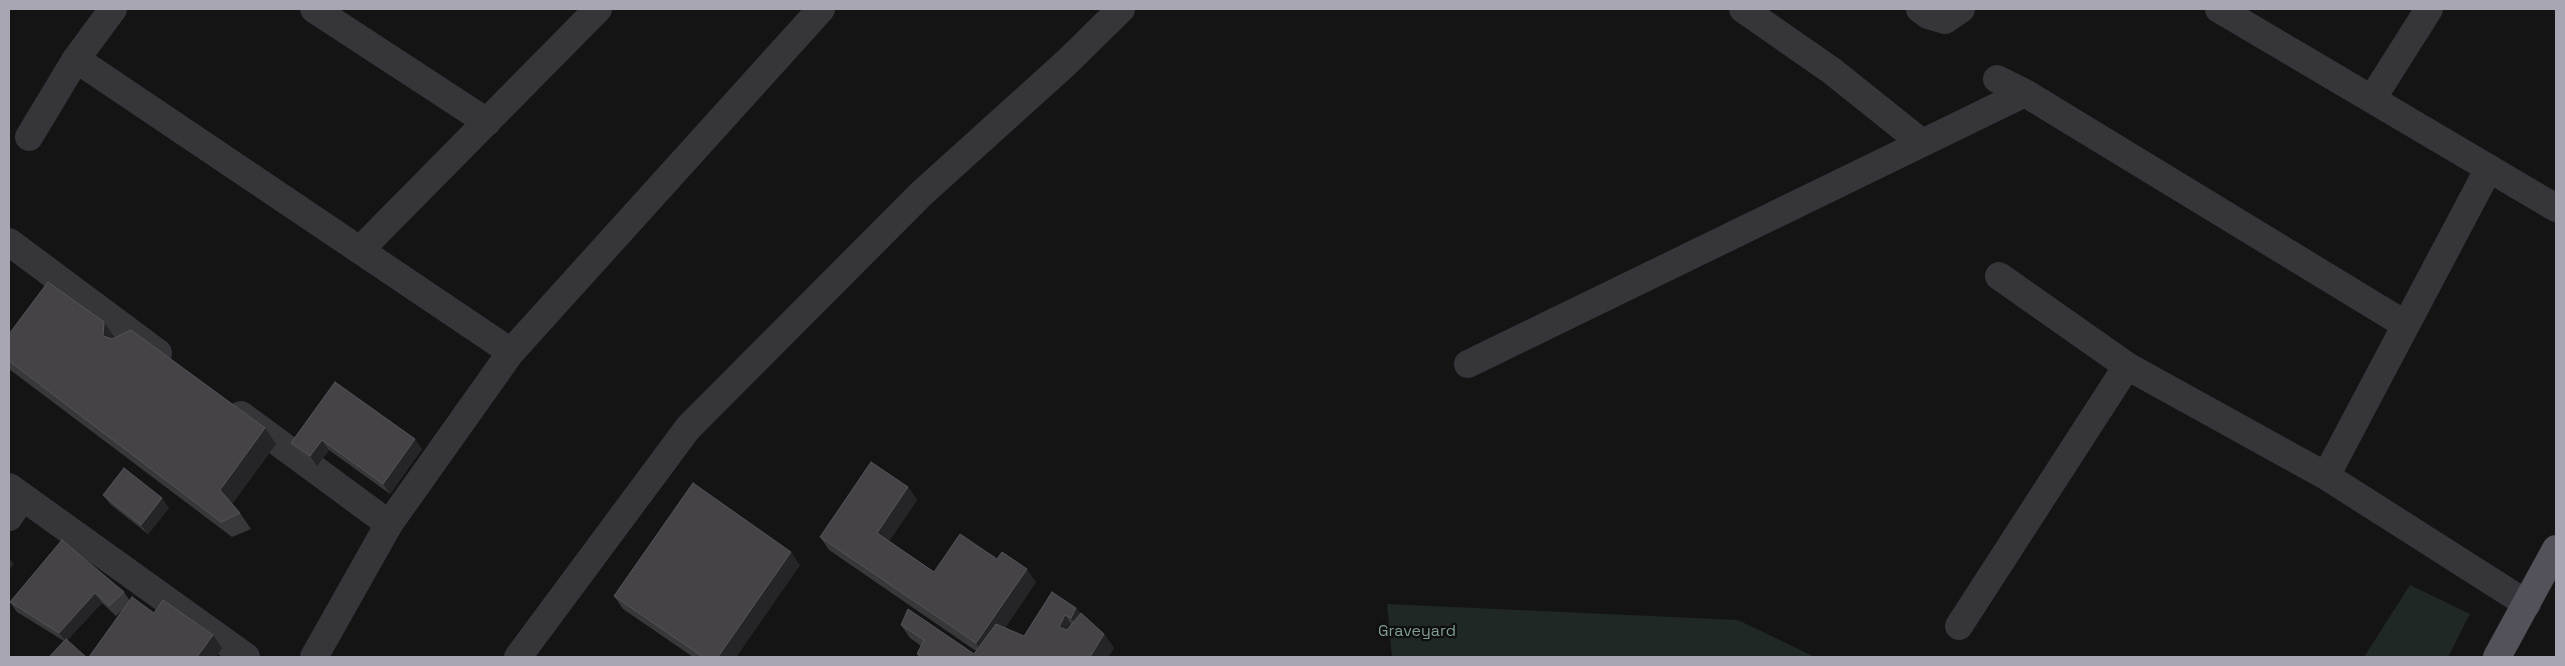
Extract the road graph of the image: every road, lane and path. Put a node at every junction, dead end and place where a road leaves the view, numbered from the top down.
1 (113, 9) edge
2 (314, 9) edge
3 (598, 9) edge
4 (821, 9) edge
5 (1121, 9) edge
6 (1743, 9) edge
7 (1920, 9) edge
8 (1961, 9) edge
9 (2219, 9) edge
10 (2429, 9) edge
11 (76, 59) junction
12 (1997, 79) dead end
13 (2025, 93) junction
14 (2372, 99) junction
15 (487, 122) junction
16 (29, 137) dead end
17 (1922, 143) junction
18 (2489, 168) junction
19 (2556, 208) edge
20 (9, 242) edge
21 (360, 250) junction
22 (1999, 276) dead end
23 (2406, 325) junction
24 (511, 352) junction
25 (1468, 364) dead end
26 (175, 366) edge
27 (2127, 366) junction
28 (223, 401) edge
29 (2326, 476) junction
30 (13, 500) edge
31 (389, 524) junction
32 (2556, 549) edge
33 (2527, 604) junction
34 (1959, 626) dead end
35 (246, 657) edge
36 (314, 657) edge
37 (518, 657) edge
38 (2497, 657) edge

1 - 11 street
2 - 15 street
3 - 15 street
4 - 24 street
5 - 37 street
6 - 17 street
7 - 8 street
9 - 14 street
10 - 14 street
11 - 16 street
11 - 21 street
12 - 13 street
13 - 17 street
13 - 23 street
14 - 18 street
15 - 21 street
17 - 25 street
18 - 19 street
18 - 23 street
20 - 26 street
21 - 24 street
22 - 27 street
23 - 29 street
24 - 31 street
27 - 29 street
27 - 34 street
28 - 31 street
29 - 33 street
30 - 35 street
31 - 36 street
32 - 33 main road
33 - 38 main road

